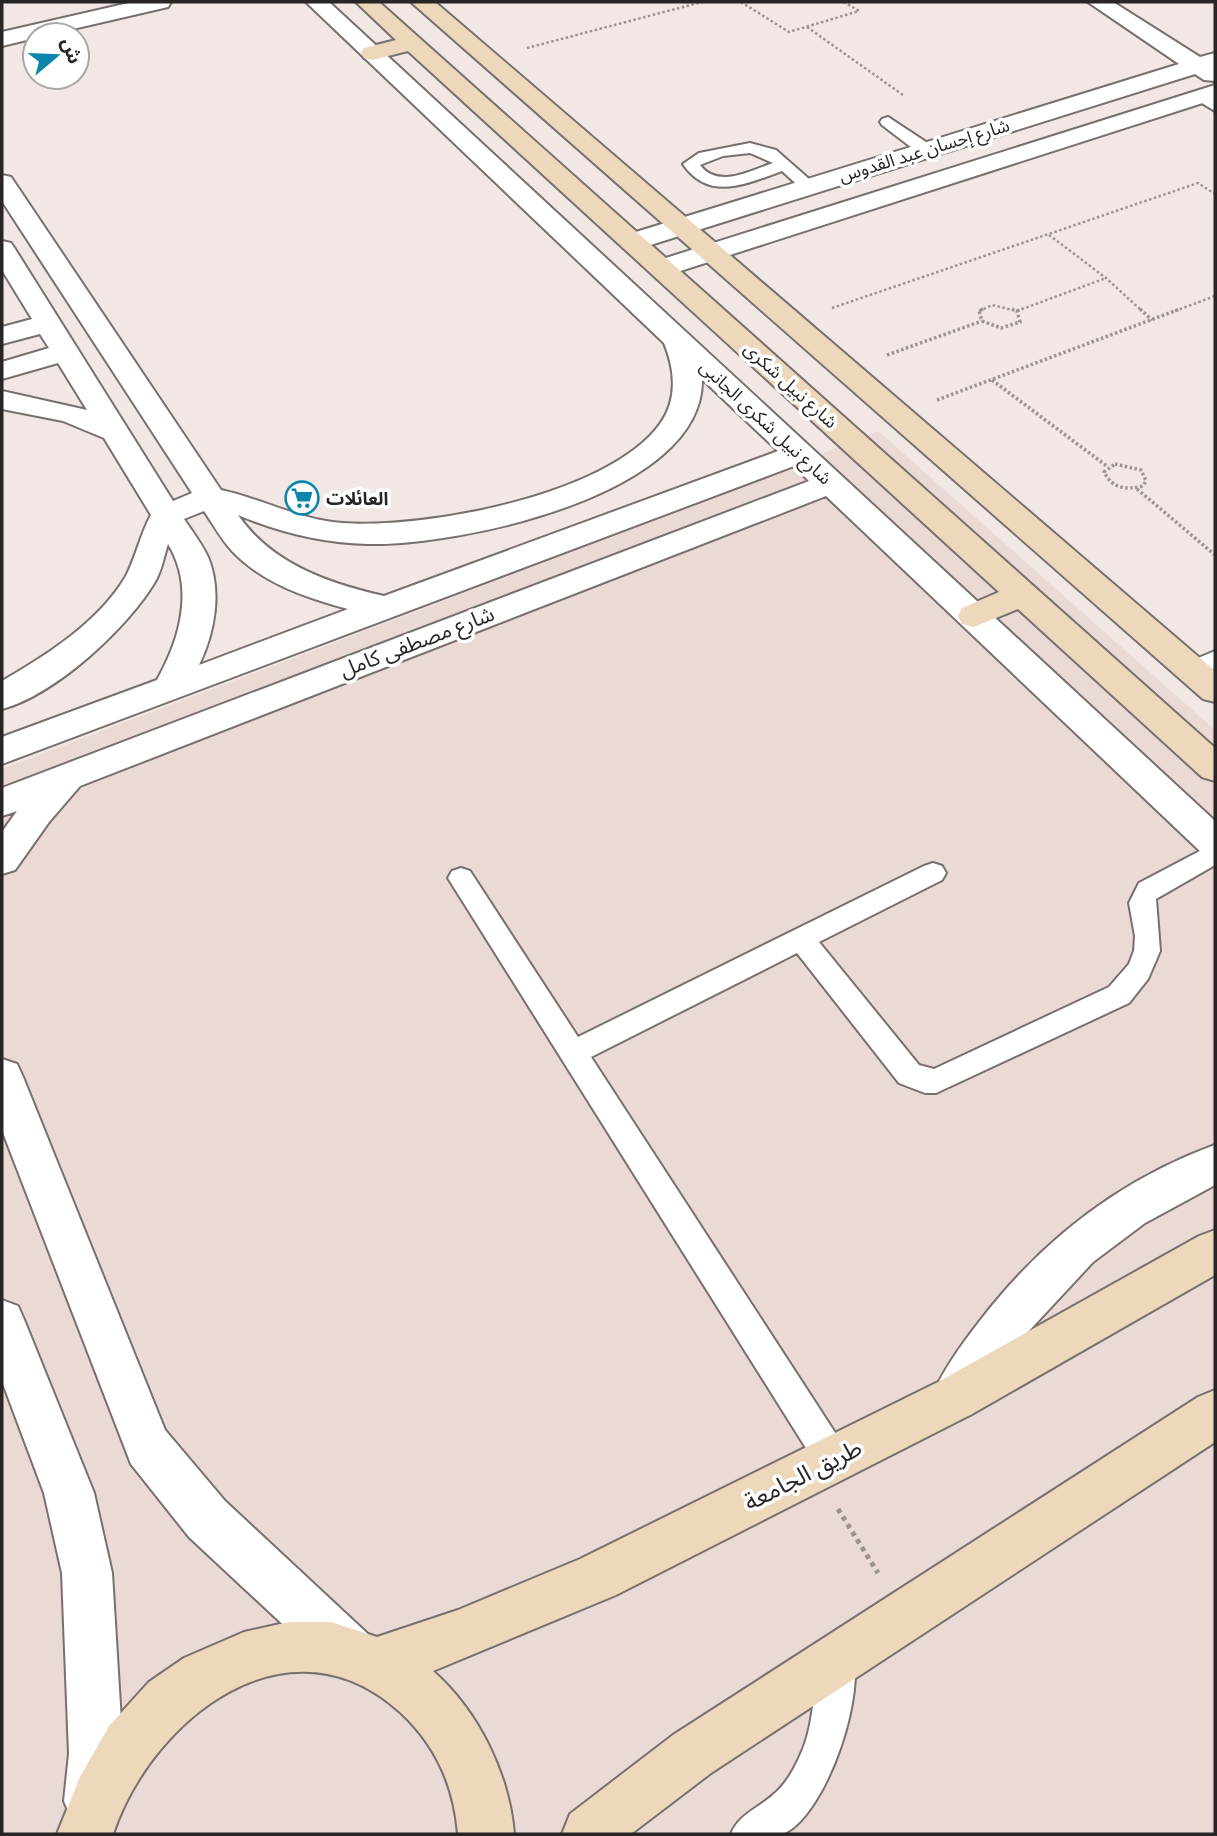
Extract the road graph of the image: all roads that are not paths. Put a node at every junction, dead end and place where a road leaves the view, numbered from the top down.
1 (83, 2) edge
2 (367, 2) edge
3 (422, 2) edge
4 (1099, 2) edge
5 (151, 3) edge
6 (315, 6) edge
7 (3, 35) edge
8 (413, 43) junction
9 (372, 53) junction
10 (1210, 58) edge
11 (1210, 98) edge
12 (888, 122) dead end
13 (926, 150) junction
14 (784, 165) dead end
15 (2, 182) edge
16 (809, 186) junction
17 (680, 226) junction
18 (632, 242) junction
19 (2, 250) edge
20 (711, 253) junction
21 (662, 268) junction
22 (48, 323) junction
23 (2, 336) edge
24 (676, 338) junction
25 (66, 352) junction
26 (2, 371) edge
27 (2, 400) edge
28 (116, 432) junction
29 (800, 453) junction
30 (832, 483) junction
31 (211, 499) junction
32 (167, 514) junction
33 (557, 544) junction
34 (586, 577) junction
35 (1023, 594) junction
36 (387, 608) junction
37 (974, 616) junction
38 (1204, 665) edge
39 (168, 690) junction
40 (1215, 690) edge
41 (2, 697) edge
42 (2, 751) edge
43 (1215, 768) edge
44 (74, 774) junction
45 (2, 802) edge
46 (1215, 843) edge
47 (1215, 853) edge
48 (2, 860) edge
49 (933, 873) dead end
50 (461, 878) dead end
51 (801, 939) junction
52 (573, 1054) junction
53 (2, 1077) edge
54 (1215, 1164) edge
55 (1215, 1251) edge
56 (2, 1322) edge
57 (955, 1398) junction
58 (1215, 1413) edge
59 (823, 1465) junction
60 (838, 1659) junction
61 (364, 1660) junction
62 (87, 1827) edge
63 (486, 1834) edge
64 (590, 1834) edge
65 (750, 1834) edge

1 - 7 street
2 - 8 street, شارع نبيل شكرى
3 - 17 street
4 - 10 street
5 - 7 street
6 - 9 street, شارع نبيل شكرى الجانبى
8 - 9 street
8 - 18 street, شارع نبيل شكرى
9 - 24 street, شارع نبيل شكرى الجانبى
10 - 13 street, شارع إحسان عبد القدوس
11 - 20 street, شارع إحسان عبد القدوس
12 - 13 lane
13 - 16 street, شارع إحسان عبد القدوس
14 - 16 lane
15 - 31 street
16 - 17 street, شارع إحسان عبد القدوس
17 - 18 street, شارع إحسان عبد القدوس
17 - 20 street
18 - 21 street, شارع نبيل شكرى
19 - 22 street
20 - 21 street, شارع إحسان عبد القدوس
20 - 38 street
21 - 35 street, شارع نبيل شكرى
22 - 23 street
22 - 25 street
24 - 29 street, شارع نبيل شكرى الجانبى
24 - 31 street
25 - 26 street
25 - 28 street
27 - 28 street
28 - 32 street
29 - 30 street, شارع نبيل شكرى الجانبى
29 - 33 street, شارع مصطفى كامل
30 - 34 street, شارع مصطفى كامل
30 - 37 street, شارع نبيل شكرى الجانبى
31 - 32 street
31 - 36 street
32 - 39 street
32 - 41 street
33 - 34 street
33 - 36 street, شارع مصطفى كامل
34 - 44 street, شارع مصطفى كامل
35 - 37 street
35 - 43 street, شارع نبيل شكرى
36 - 39 street, شارع مصطفى كامل
37 - 46 street, شارع نبيل شكرى الجانبى
38 - 40 street
39 - 42 street, شارع مصطفى كامل
44 - 45 street, شارع مصطفى كامل
44 - 48 street
47 - 51 lane
49 - 51 lane
50 - 52 lane
51 - 52 lane
52 - 59 lane
53 - 61 street
54 - 57 street
55 - 57 street, طريق الجامعة
56 - 62 street
57 - 59 street, طريق الجامعة
58 - 60 street
59 - 61 street, طريق الجامعة
60 - 64 street
60 - 65 lane
61 - 62 street
61 - 63 street

